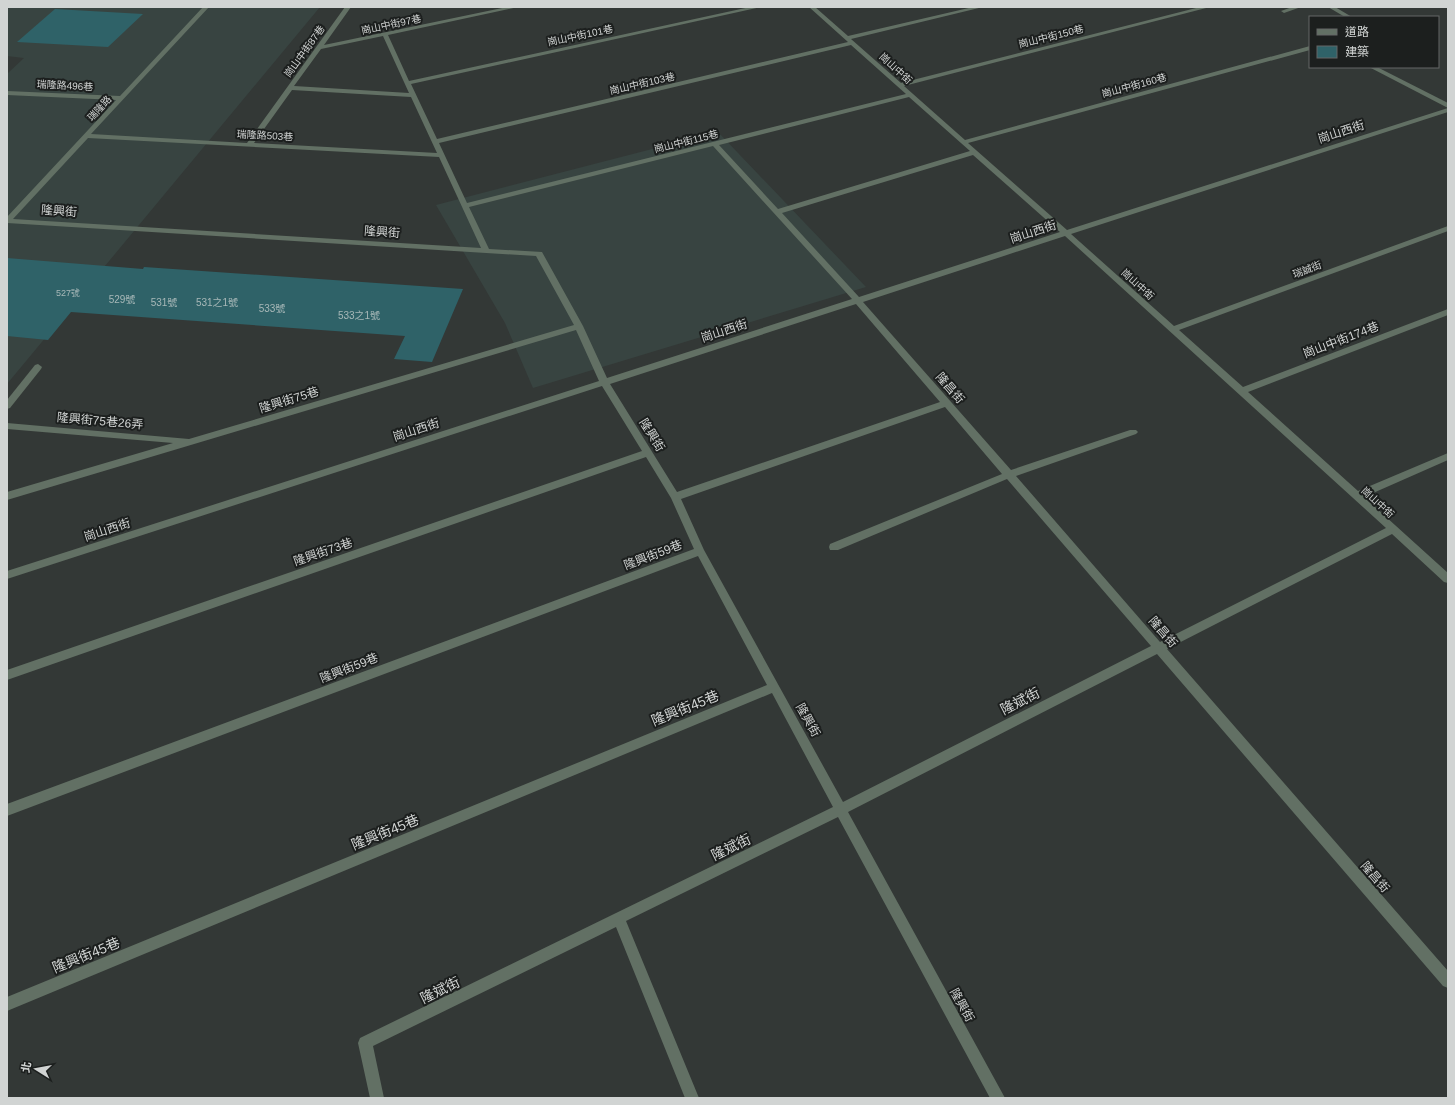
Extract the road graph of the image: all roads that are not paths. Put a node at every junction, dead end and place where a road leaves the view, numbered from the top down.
1 (206, 7) edge
2 (348, 7) edge
3 (515, 7) edge
4 (758, 7) edge
5 (812, 7) edge
6 (980, 7) edge
7 (1207, 7) edge
8 (1298, 7) edge
9 (1331, 7) edge
10 (1284, 11) dead end
11 (1346, 16) edge
12 (385, 34) junction
13 (850, 41) junction
14 (319, 48) junction
15 (1309, 48) edge
16 (1374, 68) edge
17 (407, 83) junction
18 (900, 85) junction
19 (289, 88) junction
20 (7, 93) edge
21 (413, 94) junction
22 (911, 95) junction
23 (122, 98) junction
24 (1448, 106) edge
25 (1448, 110) edge
26 (87, 136) junction
27 (435, 142) junction
28 (964, 142) junction
29 (248, 144) junction
30 (715, 144) junction
31 (975, 152) junction
32 (441, 155) junction
33 (465, 206) junction
34 (777, 212) junction
35 (7, 221) edge
36 (1448, 228) edge
37 (1067, 234) junction
38 (486, 251) junction
39 (858, 301) junction
40 (1448, 312) edge
41 (579, 326) junction
42 (1173, 329) junction
43 (38, 367) dead end
44 (604, 382) junction
45 (1242, 391) junction
46 (946, 403) junction
47 (7, 406) edge
48 (7, 426) edge
49 (1133, 432) dead end
50 (192, 441) junction
51 (648, 453) junction
52 (1448, 456) edge
53 (1008, 475) junction
54 (7, 496) edge
55 (1357, 496) junction
56 (675, 498) junction
57 (1393, 529) junction
58 (834, 547) dead end
59 (700, 551) junction
60 (7, 575) edge
61 (1448, 579) edge
62 (1158, 648) junction
63 (7, 675) edge
64 (775, 688) junction
65 (841, 809) junction
66 (7, 810) edge
67 (619, 919) junction
68 (1448, 981) edge
69 (7, 1004) edge
70 (377, 1098) edge
71 (692, 1098) edge
72 (998, 1098) edge

1 - 23 street, 瑞隆路
2 - 14 street, 崗山中街87巷
3 - 12 street, 崗山中街97巷
4 - 17 street, 崗山中街101巷
5 - 13 street, 崗山中街
6 - 13 street, 崗山中街103巷
7 - 18 street, 崗山中街150巷
8 - 10 street
9 - 11 street
12 - 14 street, 崗山中街97巷
12 - 17 street
13 - 18 street, 崗山中街
13 - 27 street, 崗山中街103巷
14 - 19 street, 崗山中街87巷
15 - 28 street, 崗山中街160巷
16 - 24 street
17 - 21 street
18 - 22 street, 崗山中街
19 - 21 street
19 - 29 street, 崗山中街87巷
20 - 23 street, 瑞隆路496巷
21 - 27 street
22 - 28 street, 崗山中街
22 - 30 street, 崗山中街115巷
23 - 26 street, 瑞隆路
25 - 37 street, 崗山西街
26 - 29 street, 瑞隆路503巷
26 - 35 street, 瑞隆路
27 - 32 street
28 - 31 street, 崗山中街
29 - 32 street, 瑞隆路503巷
30 - 33 street, 崗山中街115巷
30 - 34 street, 隆昌街
31 - 34 street
31 - 37 street, 崗山中街
32 - 33 street
33 - 38 street
34 - 39 street, 隆昌街
35 - 38 street, 隆興街
36 - 42 street, 瑞誠街
37 - 39 street, 崗山西街
37 - 42 street, 崗山中街
38 - 41 street, 隆興街
39 - 44 street, 崗山西街
39 - 46 street, 隆昌街
40 - 45 street, 崗山中街174巷
41 - 44 street, 隆興街
41 - 50 street, 隆興街75巷
42 - 45 street, 崗山中街
43 - 47 street
44 - 51 street, 隆興街
44 - 60 street, 崗山西街
45 - 55 street, 崗山中街
46 - 53 street, 隆昌街
46 - 56 street
48 - 50 street, 隆興街75巷26弄
49 - 53 street
50 - 54 street, 隆興街75巷
51 - 56 street, 隆興街
51 - 63 street, 隆興街73巷
52 - 55 street
53 - 58 street
53 - 62 street, 隆昌街
55 - 57 street, 崗山中街
56 - 59 street, 隆興街
57 - 61 street, 崗山中街
57 - 62 street, 隆斌街
59 - 64 street, 隆興街
59 - 66 street, 隆興街59巷
62 - 65 street, 隆斌街
62 - 68 street, 隆昌街
64 - 65 street, 隆興街
64 - 69 street, 隆興街45巷
65 - 67 street, 隆斌街
65 - 72 street, 隆興街
67 - 70 street, 隆斌街
67 - 71 street

